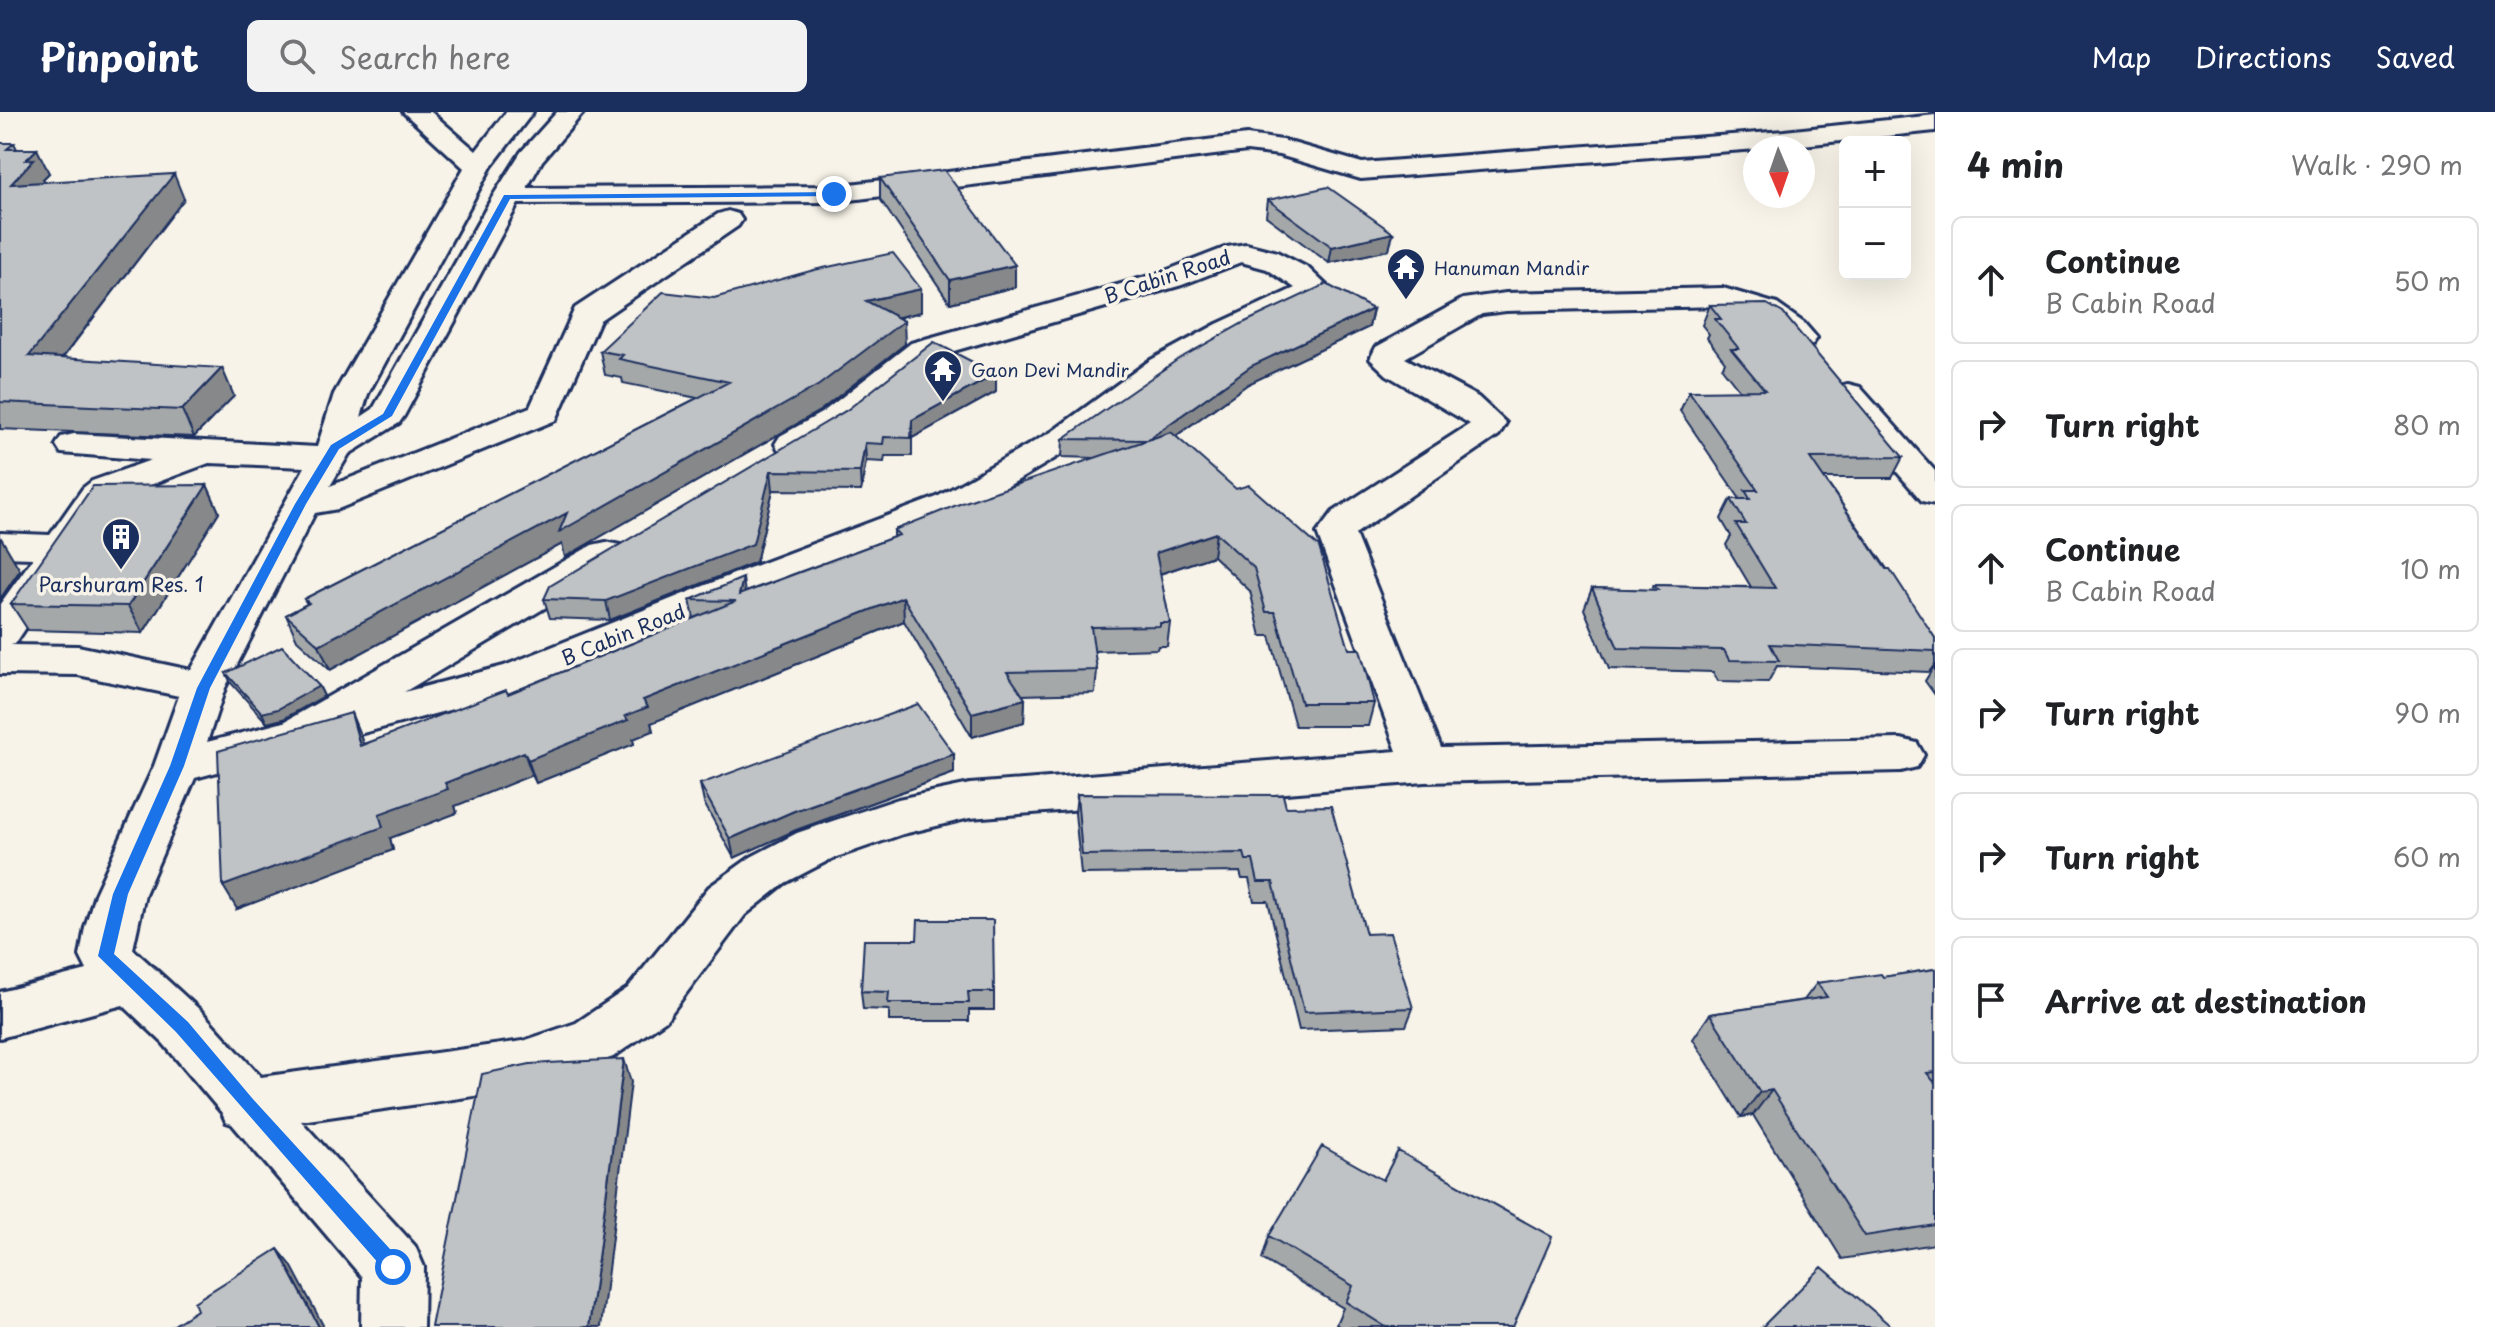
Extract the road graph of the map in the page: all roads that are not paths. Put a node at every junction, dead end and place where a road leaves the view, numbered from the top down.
1 (416, 112) edge
2 (520, 112) edge
3 (571, 112) edge
4 (1935, 123) edge
5 (478, 167) junction
6 (507, 196) junction
7 (728, 220) dead end
8 (74, 445) edge
9 (204, 452) junction
10 (332, 452) junction
11 (762, 463) edge
12 (1935, 493) edge
13 (301, 504) junction
14 (633, 538) edge
15 (0, 545) edge
16 (58, 547) junction
17 (0, 634) edge
18 (0, 660) edge
19 (203, 688) junction
20 (299, 734) junction
21 (1901, 755) dead end
22 (1425, 765) junction
23 (177, 766) junction
24 (119, 968) junction
25 (0, 1015) edge
26 (246, 1104) junction
27 (392, 1327) edge

1 - 5 street
2 - 5 street
3 - 6 street
4 - 6 street
5 - 10 street
6 - 10 street
7 - 13 street
8 - 9 street
9 - 10 street
9 - 16 street
10 - 13 street
11 - 20 street, B Cabin Road
12 - 22 street
13 - 19 street
14 - 20 street, B Cabin Road
15 - 16 street
16 - 17 street
18 - 19 street
19 - 23 street
20 - 23 street, B Cabin Road
21 - 22 street
22 - 26 street
23 - 24 street
24 - 25 street
24 - 26 street
26 - 27 street

